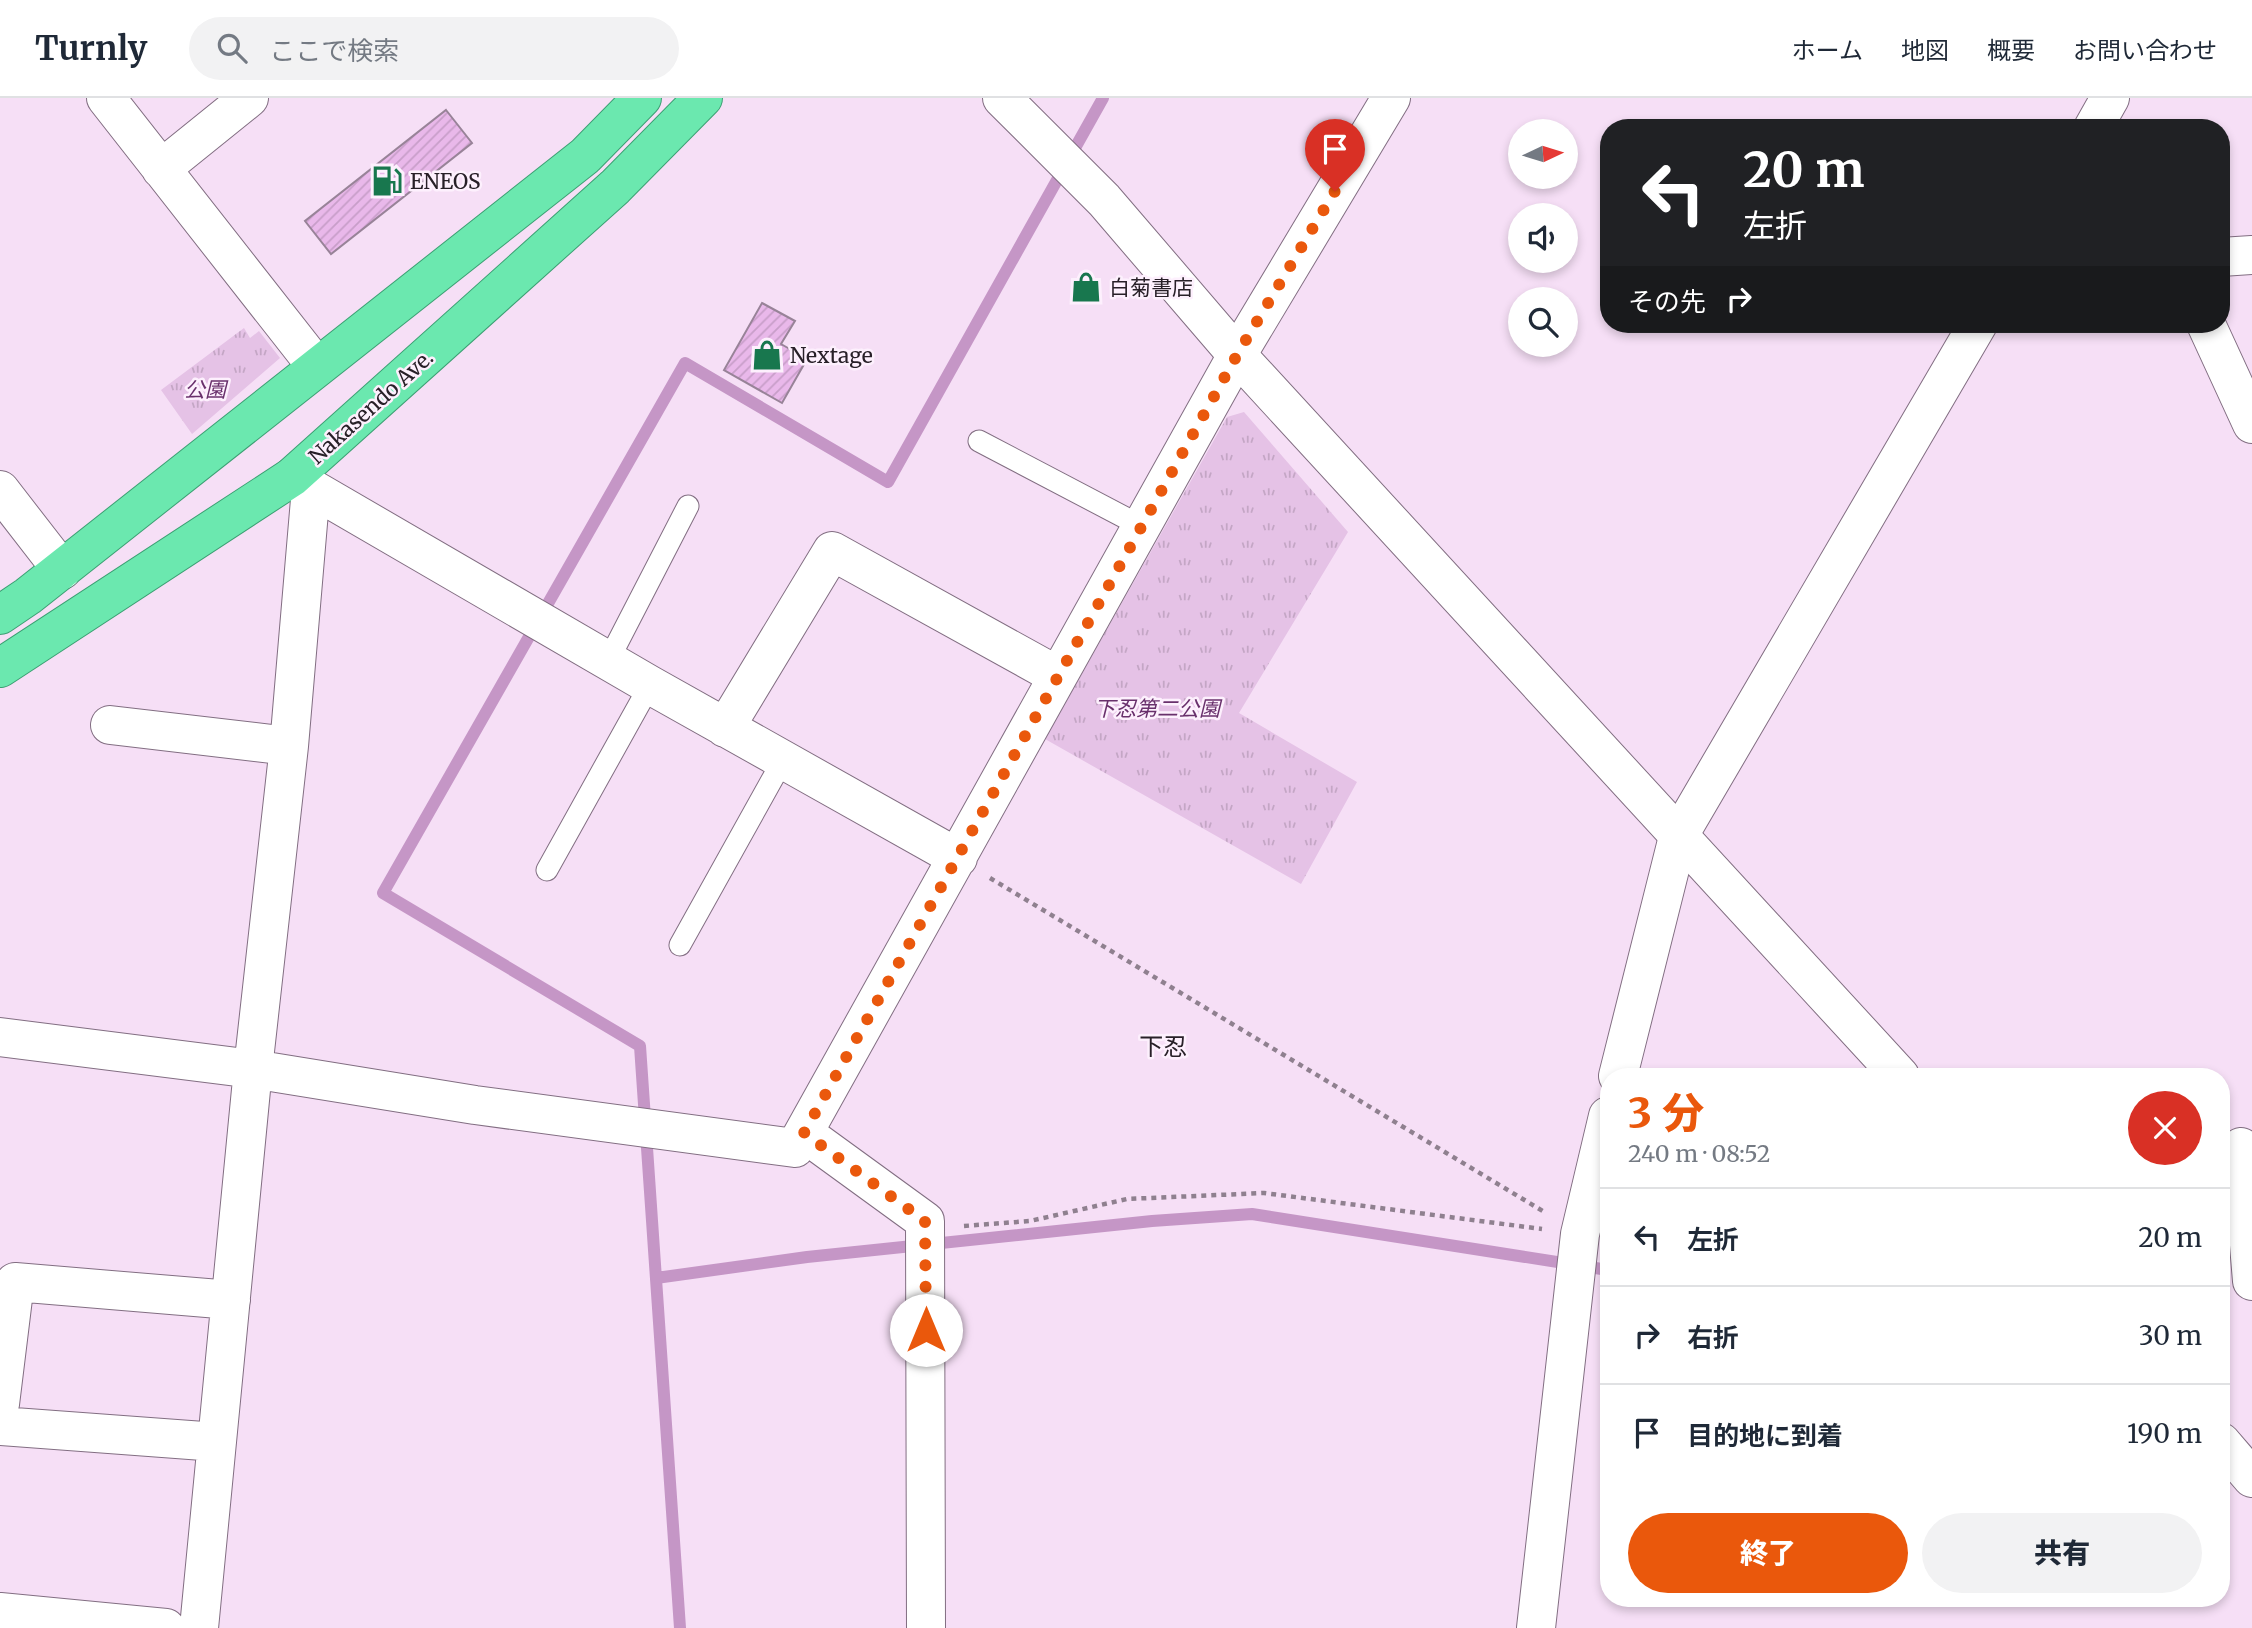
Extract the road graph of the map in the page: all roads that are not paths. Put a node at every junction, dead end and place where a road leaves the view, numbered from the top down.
1 (106, 98) edge
2 (249, 98) edge
3 (642, 98) edge
4 (703, 98) edge
5 (1002, 98) edge
6 (1391, 98) edge
7 (161, 169) junction
8 (2252, 255) edge
9 (2230, 256) edge
10 (1973, 333) edge
11 (2210, 333) edge
12 (1237, 355) junction
13 (317, 367) junction
14 (2252, 424) edge
15 (979, 441) dead end
16 (302, 483) junction
17 (0, 490) edge
18 (688, 506) dead end
19 (1141, 526) junction
20 (62, 569) junction
21 (0, 615) edge
22 (608, 661) junction
23 (0, 667) edge
24 (1058, 676) junction
25 (650, 685) junction
26 (110, 725) dead end
27 (724, 727) junction
28 (289, 746) junction
29 (783, 760) junction
30 (1678, 837) junction
31 (958, 858) junction
32 (547, 870) dead end
33 (680, 945) dead end
34 (0, 1037) edge
35 (1620, 1068) edge
36 (1893, 1068) edge
37 (253, 1069) junction
38 (804, 1133) junction
39 (2238, 1149) edge
40 (1600, 1150) edge
41 (2252, 1281) edge
42 (231, 1300) junction
43 (0, 1404) edge
44 (0, 1426) edge
45 (217, 1442) junction
46 (2230, 1452) edge
47 (2252, 1478) edge
48 (0, 1612) edge
49 (166, 1628) edge
50 (199, 1628) edge
51 (926, 1628) edge
52 (1536, 1628) edge

1 - 7 street
2 - 7 street
3 - 13 highway
4 - 16 highway, Nakasendo Ave.
5 - 12 street
6 - 12 street
7 - 13 street
8 - 9 street
10 - 30 street
11 - 14 street
12 - 19 street
12 - 30 street
13 - 20 highway
15 - 19 lane
16 - 22 street
16 - 23 highway, Nakasendo Ave.
16 - 28 street
17 - 20 street
18 - 22 lane
19 - 24 street
20 - 21 highway
22 - 25 street
24 - 27 street
24 - 31 street
25 - 27 street
25 - 32 lane
26 - 28 street
27 - 29 street
28 - 37 street
29 - 31 street
29 - 33 lane
30 - 35 street
30 - 36 street
31 - 38 street
34 - 37 street
37 - 38 street
37 - 42 street
38 - 51 street
39 - 41 street
40 - 52 street
42 - 43 street
42 - 45 street
44 - 45 street
45 - 50 street
46 - 47 street
48 - 49 street

